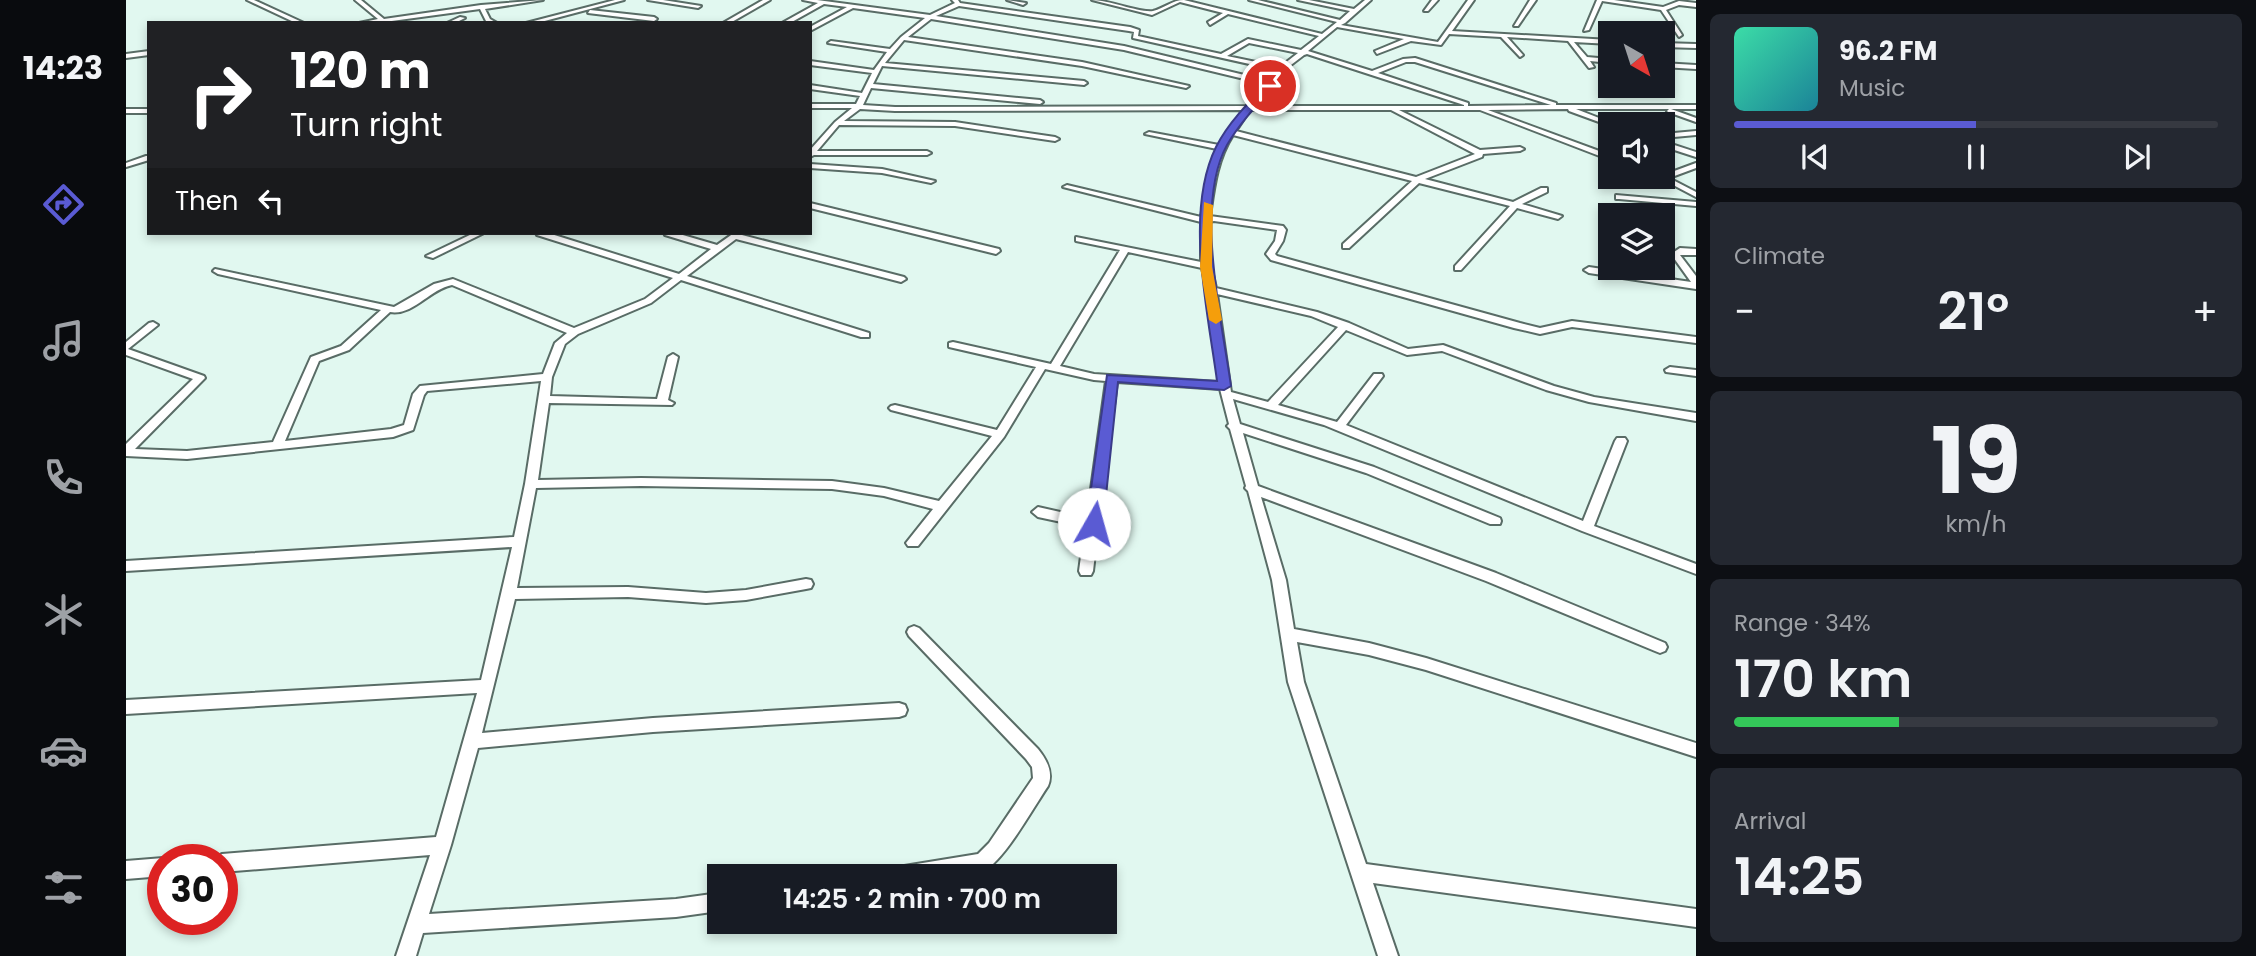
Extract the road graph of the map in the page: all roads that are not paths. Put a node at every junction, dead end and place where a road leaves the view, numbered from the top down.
1 (250, 0) edge
2 (358, 0) edge
3 (477, 0) edge
4 (540, 0) edge
5 (621, 0) edge
6 (651, 0) edge
7 (767, 0) edge
8 (806, 0) edge
9 (1010, 0) edge
10 (1095, 0) edge
11 (1179, 0) edge
12 (1252, 0) edge
13 (1301, 0) edge
14 (1368, 0) edge
15 (1436, 0) edge
16 (1471, 0) edge
17 (1533, 0) edge
18 (1602, 0) edge
19 (821, 1) edge
20 (956, 2) edge
21 (1023, 4) dead end
22 (1696, 5) edge
23 (698, 6) dead end
24 (851, 7) junction
25 (481, 8) junction
26 (1662, 9) junction
27 (1356, 10) junction
28 (1426, 10) dead end
29 (582, 11) junction
30 (1227, 12) junction
31 (439, 13) junction
32 (931, 17) junction
33 (654, 19) dead end
34 (382, 20) junction
35 (297, 21) edge
36 (375, 21) edge
37 (455, 21) edge
38 (492, 21) edge
39 (538, 21) edge
40 (730, 21) edge
41 (788, 21) edge
42 (1210, 23) dead end
43 (1403, 23) dead end
44 (1341, 24) junction
45 (1516, 25) dead end
46 (812, 28) edge
47 (1586, 30) dead end
48 (1447, 32) junction
49 (1398, 35) junction
50 (1679, 35) dead end
51 (1325, 36) junction
52 (1503, 36) junction
53 (903, 38) junction
54 (1413, 38) junction
55 (1570, 40) junction
56 (1598, 41) edge
57 (831, 43) dead end
58 (1692, 46) edge
59 (891, 51) junction
60 (1306, 52) junction
61 (1377, 52) dead end
62 (1696, 52) edge
63 (147, 53) edge
64 (1520, 55) dead end
65 (126, 56) edge
66 (1222, 56) junction
67 (1587, 58) junction
68 (1598, 59) edge
69 (812, 63) edge
70 (880, 64) junction
71 (1675, 66) edge
72 (1591, 67) dead end
73 (1696, 67) edge
74 (1283, 70) junction
75 (877, 72) junction
76 (1373, 73) junction
77 (1266, 82) junction
78 (1084, 83) dead end
79 (869, 86) junction
80 (1186, 86) dead end
81 (812, 87) edge
82 (865, 94) junction
83 (1041, 102) dead end
84 (812, 106) edge
85 (858, 107) junction
86 (1473, 107) junction
87 (1564, 107) junction
88 (1660, 107) junction
89 (1696, 107) edge
90 (1248, 108) junction
91 (1391, 109) junction
92 (126, 111) edge
93 (147, 111) edge
94 (1598, 119) edge
95 (1696, 120) edge
96 (837, 123) junction
97 (1230, 132) junction
98 (1696, 133) edge
99 (1149, 134) dead end
100 (1675, 135) edge
101 (1055, 139) dead end
102 (1221, 148) junction
103 (1675, 148) edge
104 (1520, 149) dead end
105 (1479, 152) junction
106 (812, 153) edge
107 (927, 153) dead end
108 (812, 154) edge
109 (1598, 154) edge
110 (1696, 155) edge
111 (147, 159) edge
112 (126, 165) edge
113 (1696, 165) edge
114 (812, 166) edge
115 (1675, 173) edge
116 (1419, 179) junction
117 (931, 181) dead end
118 (1675, 182) edge
119 (1684, 186) junction
120 (1067, 187) dead end
121 (1696, 187) edge
122 (1544, 190) dead end
123 (1696, 195) edge
124 (1619, 197) dead end
125 (1516, 204) junction
126 (1696, 204) edge
127 (812, 205) edge
128 (1558, 216) dead end
129 (1205, 220) junction
130 (476, 235) edge
131 (546, 235) edge
132 (674, 235) edge
133 (736, 235) edge
134 (741, 235) edge
135 (1079, 239) dead end
136 (1346, 246) dead end
137 (719, 249) junction
138 (1125, 250) junction
139 (996, 251) dead end
140 (1696, 252) edge
141 (430, 256) dead end
142 (1206, 267) junction
143 (1458, 268) dead end
144 (218, 271) dead end
145 (1589, 271) dead end
146 (681, 279) junction
147 (901, 279) dead end
148 (1696, 284) edge
149 (1212, 290) junction
150 (387, 309) junction
151 (153, 325) dead end
152 (1345, 325) junction
153 (574, 332) junction
154 (865, 335) dead end
155 (1696, 340) edge
156 (953, 345) dead end
157 (126, 349) edge
158 (673, 357) dead end
159 (1048, 367) junction
160 (1670, 370) dead end
161 (1696, 373) edge
162 (1378, 376) dead end
163 (547, 377) junction
164 (1112, 377) junction
165 (1225, 390) junction
166 (543, 400) junction
167 (1271, 406) junction
168 (895, 408) dead end
169 (1696, 417) edge
170 (1233, 426) junction
171 (1339, 427) junction
172 (1000, 434) junction
173 (1621, 441) dead end
174 (277, 446) junction
175 (126, 452) edge
176 (531, 484) junction
177 (1251, 488) junction
178 (941, 506) junction
179 (1038, 512) dead end
180 (1495, 521) dead end
181 (1094, 524) junction
182 (1587, 528) junction
183 (518, 542) junction
184 (913, 543) dead end
185 (126, 566) edge
186 (1696, 569) edge
187 (1086, 571) dead end
188 (806, 584) dead end
189 (509, 594) junction
190 (914, 632) dead end
191 (1288, 635) junction
192 (1660, 647) dead end
193 (486, 686) junction
194 (126, 707) edge
195 (899, 710) dead end
196 (471, 741) junction
197 (1696, 750) edge
198 (442, 845) junction
199 (238, 862) edge
200 (970, 864) edge
201 (147, 868) edge
202 (126, 870) edge
203 (1360, 872) junction
204 (707, 904) edge
205 (1696, 918) edge
206 (416, 924) junction
207 (406, 956) edge
208 (1388, 956) edge

1 - 35 street
2 - 34 street
3 - 31 street
4 - 25 street
5 - 29 street
6 - 23 street
7 - 40 street
8 - 19 street
9 - 21 street
10 - 11 street
11 - 30 street
12 - 44 street
13 - 27 street
14 - 27 street
15 - 28 street
16 - 48 street
17 - 45 street
18 - 26 street
18 - 47 street
19 - 24 street
19 - 41 street
20 - 32 street
20 - 66 street
22 - 26 street
24 - 32 street
24 - 46 street
25 - 31 street
25 - 38 street
26 - 50 street
27 - 44 street
29 - 33 street
29 - 39 street
30 - 42 street
30 - 51 street
31 - 34 street
31 - 37 street
32 - 53 street
32 - 77 street
34 - 36 street
43 - 49 street
44 - 49 street
44 - 51 street
48 - 52 street
48 - 54 street
49 - 54 street
51 - 60 street
52 - 55 street
52 - 64 street
53 - 59 street
53 - 80 street
54 - 61 street
55 - 56 street
55 - 67 street
57 - 59 street
58 - 62 street
59 - 70 street
60 - 66 street
60 - 74 street
60 - 76 street
63 - 65 street
66 - 74 street
67 - 68 street
67 - 72 street
69 - 75 street
70 - 75 street
70 - 78 street
71 - 73 street
74 - 77 street
75 - 79 street
76 - 86 street
76 - 87 street
77 - 90 street
79 - 82 street
79 - 83 street
81 - 82 street
82 - 85 street
84 - 85 street
85 - 90 street
85 - 96 street
86 - 87 street
86 - 91 street
86 - 109 street
87 - 88 street
87 - 94 street
88 - 89 street
88 - 95 street
90 - 91 street
90 - 97 street
91 - 105 street
92 - 93 street
96 - 101 street
96 - 106 street
97 - 102 street
97 - 116 street
98 - 100 street
99 - 102 street
102 - 129 street
103 - 110 street
104 - 105 street
105 - 116 street
107 - 108 street
111 - 112 street
113 - 115 street
114 - 117 street
116 - 125 street
116 - 136 street
118 - 119 street
119 - 121 street
119 - 123 street
120 - 129 street
122 - 125 street
124 - 126 street
125 - 128 street
125 - 143 street
127 - 139 street
129 - 142 street
129 - 155 street
130 - 141 street
131 - 146 street
132 - 137 street
133 - 137 street
134 - 147 street
135 - 138 street
137 - 146 street
138 - 142 street
138 - 159 street
140 - 148 street
142 - 149 street
144 - 150 street
145 - 148 street
146 - 153 street
146 - 154 street
149 - 152 street
149 - 165 street
150 - 153 street
150 - 174 street
151 - 157 street
152 - 167 street
152 - 169 street
153 - 163 street
156 - 159 street
157 - 175 street
158 - 166 street
159 - 164 street
159 - 172 street
160 - 161 street
162 - 171 street
163 - 166 street
163 - 174 street
164 - 165 street
164 - 181 street
165 - 167 street
165 - 170 street
166 - 176 street
167 - 171 street
168 - 172 street
170 - 177 street
170 - 180 street
171 - 182 street
172 - 178 street
173 - 182 street
174 - 175 street
176 - 178 street
176 - 183 street
177 - 191 street
177 - 192 street
178 - 184 street
179 - 181 street
181 - 187 street
182 - 186 street
183 - 185 street
183 - 189 street
188 - 189 street
189 - 193 street
190 - 200 street
191 - 197 street
191 - 203 street
193 - 194 street
193 - 196 street
195 - 196 street
196 - 198 street
198 - 199 street
198 - 206 street
201 - 202 street
203 - 205 street
203 - 208 street
204 - 206 street
206 - 207 street

